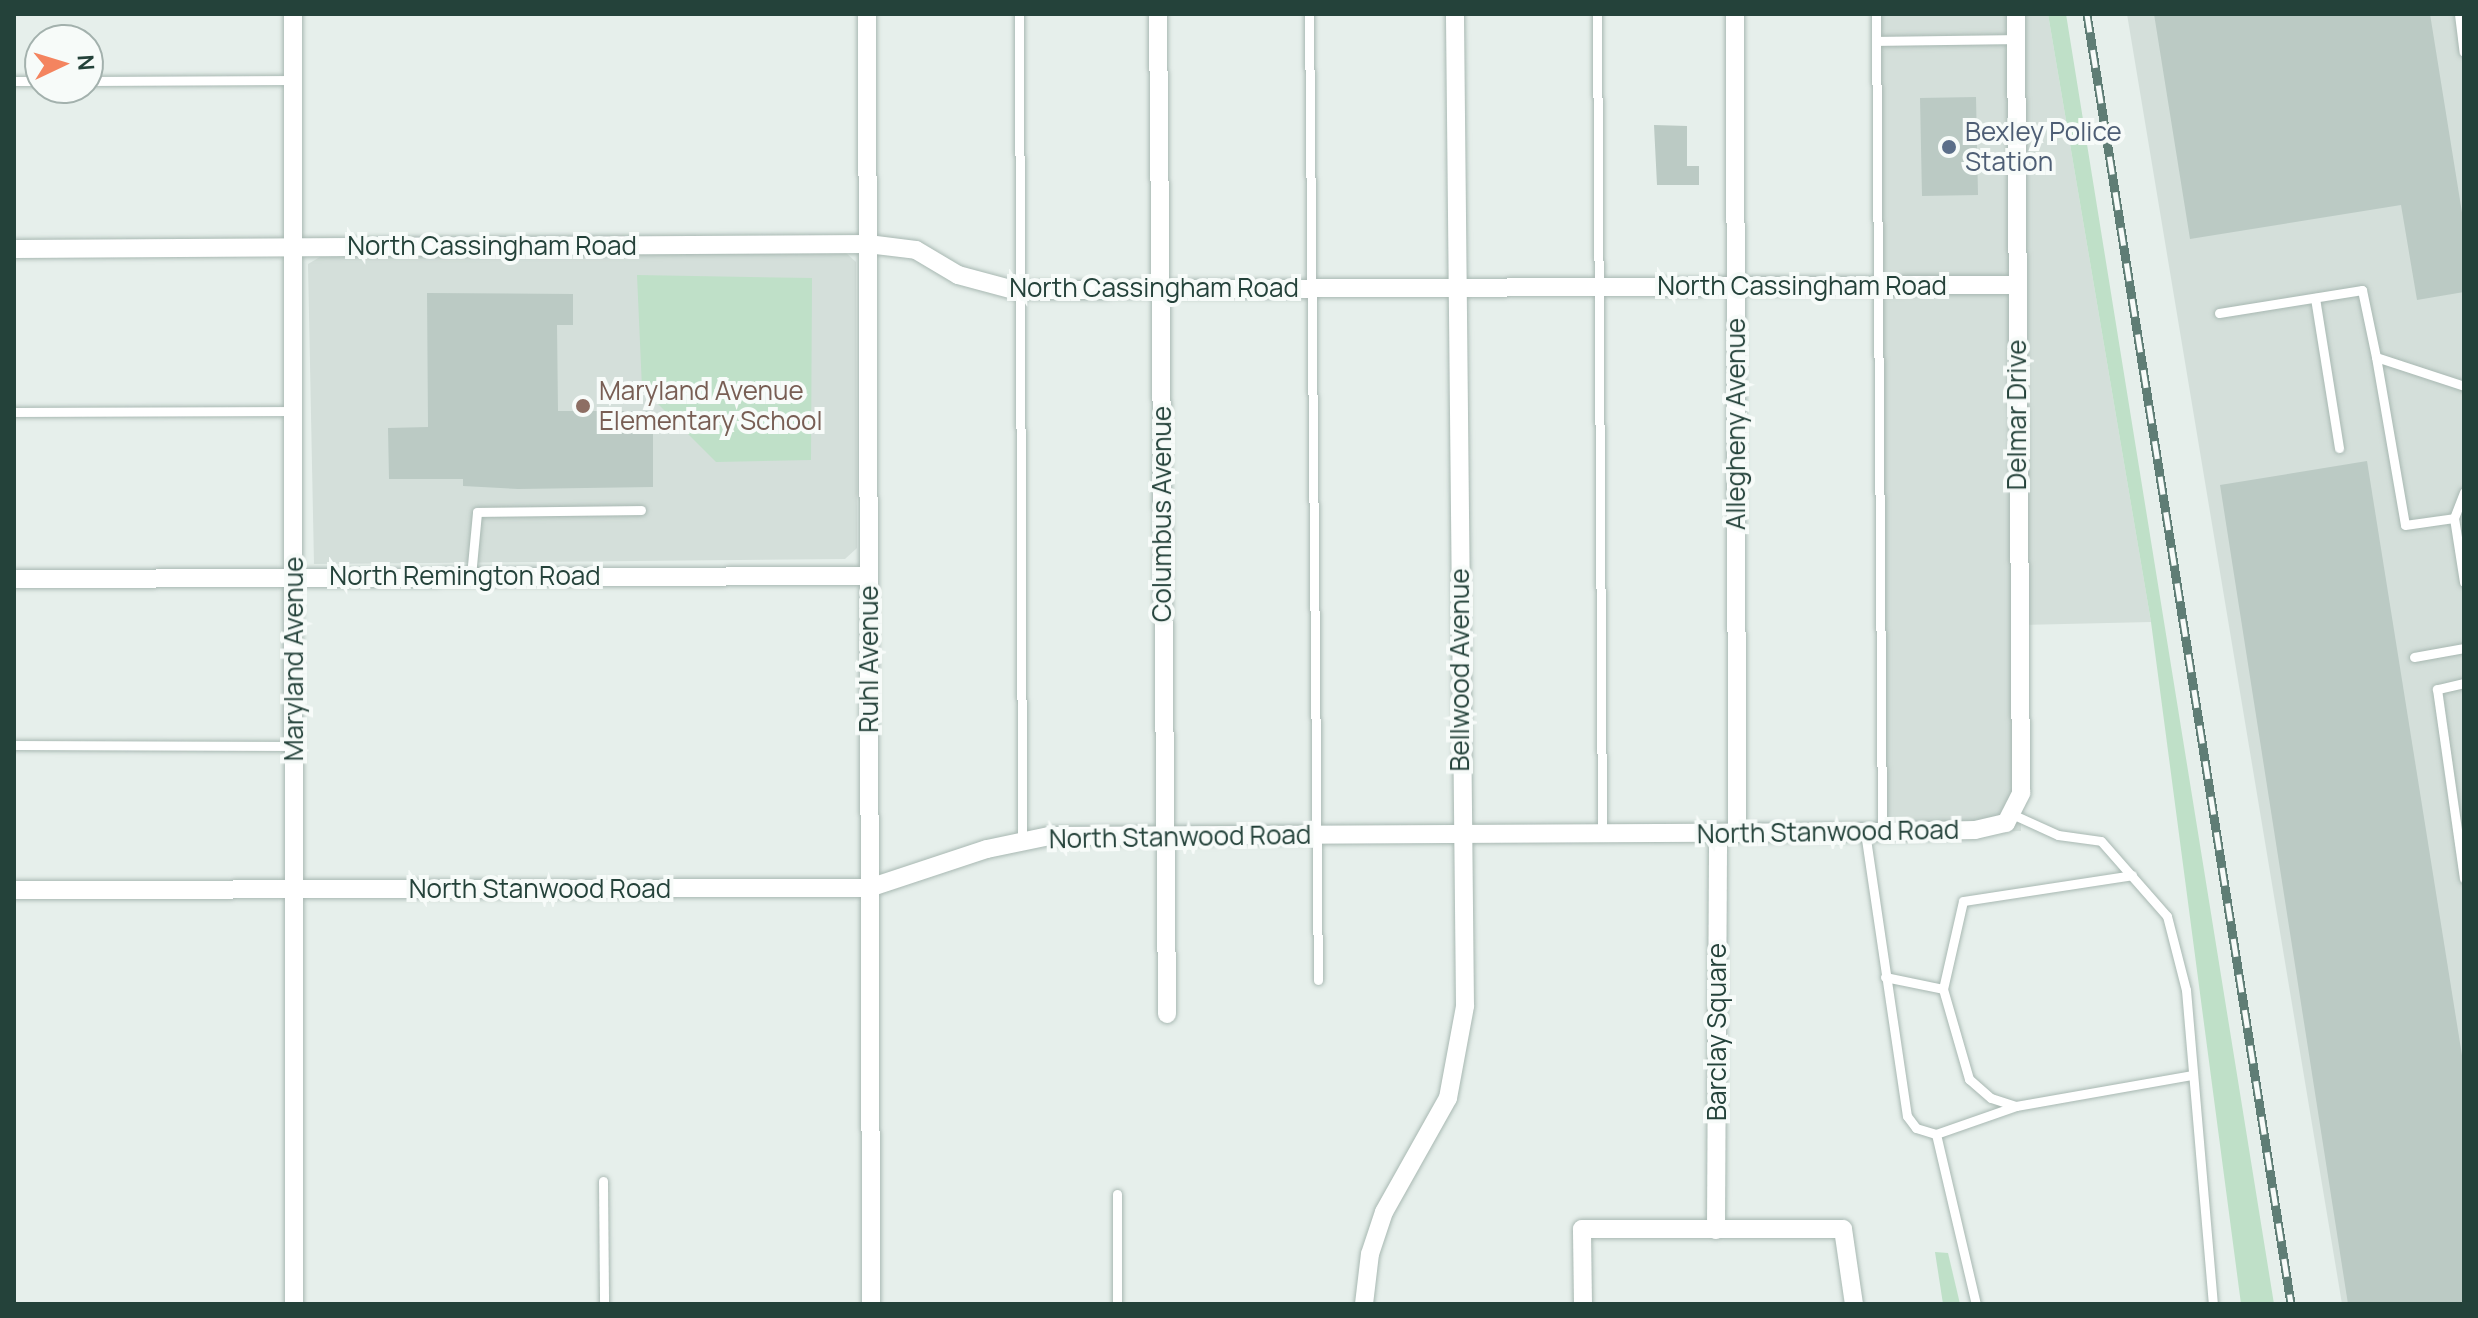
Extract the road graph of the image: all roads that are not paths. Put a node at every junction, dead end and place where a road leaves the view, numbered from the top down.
1 (293, 14) edge
2 (867, 14) edge
3 (1019, 14) edge
4 (1158, 14) edge
5 (1309, 14) edge
6 (1455, 14) edge
7 (1597, 14) edge
8 (1735, 14) edge
9 (1876, 14) edge
10 (2016, 14) edge
11 (2461, 17) edge
12 (2017, 39) junction
13 (1876, 41) junction
14 (2464, 52) edge
15 (294, 80) junction
16 (104, 81) edge
17 (868, 244) junction
18 (295, 247) junction
19 (14, 249) edge
20 (2016, 285) junction
21 (1736, 286) junction
22 (1878, 286) junction
23 (1458, 287) junction
24 (1600, 287) junction
25 (1161, 288) junction
26 (1311, 288) junction
27 (1021, 290) junction
28 (2315, 298) junction
29 (2219, 313) dead end
30 (2376, 357) junction
31 (2464, 386) edge
32 (295, 411) junction
33 (14, 412) edge
34 (2339, 448) dead end
35 (2464, 492) edge
36 (641, 510) dead end
37 (2454, 518) junction
38 (471, 576) junction
39 (869, 576) junction
40 (295, 578) junction
41 (14, 579) edge
42 (2464, 582) edge
43 (2464, 648) edge
44 (2414, 657) dead end
45 (2464, 683) edge
46 (14, 745) edge
47 (294, 746) junction
48 (2014, 815) junction
49 (1873, 832) junction
50 (1165, 833) junction
51 (1462, 833) junction
52 (1602, 833) junction
53 (1718, 833) junction
54 (1737, 833) junction
55 (1317, 836) junction
56 (1022, 842) junction
57 (2132, 875) junction
58 (2464, 878) edge
59 (869, 888) junction
60 (14, 890) edge
61 (294, 890) junction
62 (1885, 977) junction
63 (1318, 980) dead end
64 (1943, 989) junction
65 (1167, 1014) dead end
66 (2191, 1075) junction
67 (2016, 1106) junction
68 (1936, 1134) junction
69 (603, 1181) dead end
70 (1117, 1194) dead end
71 (1716, 1230) junction
72 (294, 1304) edge
73 (604, 1304) edge
74 (871, 1304) edge
75 (1117, 1304) edge
76 (1364, 1304) edge
77 (1583, 1304) edge
78 (1854, 1304) edge
79 (1976, 1304) edge
80 (2213, 1304) edge

1 - 15 street, Maryland Avenue
2 - 17 street, Ruhl Avenue
3 - 27 lane
4 - 25 street, Columbus Avenue
5 - 26 lane
6 - 23 street, Bellwood Avenue
7 - 24 lane
8 - 21 street, Allegheny Avenue
9 - 13 lane
10 - 12 street, Delmar Drive
11 - 14 lane
12 - 13 lane
12 - 20 street, Delmar Drive
13 - 22 lane
15 - 16 lane
15 - 18 street, Maryland Avenue
17 - 18 street, North Cassingham Road
17 - 27 street, North Cassingham Road
17 - 39 street, Ruhl Avenue
18 - 19 street, North Cassingham Road
18 - 32 street, Maryland Avenue
20 - 22 street, North Cassingham Road
20 - 48 street, Delmar Drive
21 - 22 street, North Cassingham Road
21 - 24 street, North Cassingham Road
21 - 54 street, Allegheny Avenue
22 - 49 lane
23 - 24 street, North Cassingham Road
23 - 26 street, North Cassingham Road
23 - 51 street, Bellwood Avenue
24 - 52 lane
25 - 26 street, North Cassingham Road
25 - 27 street, North Cassingham Road
25 - 50 street, Columbus Avenue
26 - 55 lane
27 - 56 lane
28 - 29 lane
28 - 30 lane
28 - 34 lane
30 - 31 lane
30 - 37 lane
32 - 33 lane
32 - 40 street, Maryland Avenue
35 - 37 lane
36 - 38 lane
37 - 42 lane
38 - 39 street, North Remington Road
38 - 40 street, North Remington Road
39 - 59 street, Ruhl Avenue
40 - 41 street, North Remington Road
40 - 47 street, Maryland Avenue
43 - 44 lane
45 - 58 lane
46 - 47 lane
47 - 61 street, Maryland Avenue
48 - 49 street, North Stanwood Road
48 - 57 lane
49 - 54 street, North Stanwood Road
49 - 62 lane
50 - 55 street, North Stanwood Road
50 - 56 street, North Stanwood Road
50 - 65 street, Columbus Avenue
51 - 52 street, North Stanwood Road
51 - 55 street, North Stanwood Road
51 - 76 street, Bellwood Avenue
52 - 53 street, North Stanwood Road
53 - 54 street, North Stanwood Road
53 - 71 street, Barclay Square
55 - 63 lane
56 - 59 street, North Stanwood Road
57 - 64 lane
57 - 66 lane
59 - 61 street, North Stanwood Road
59 - 74 street, Ruhl Avenue
60 - 61 street, North Stanwood Road
61 - 72 street, Maryland Avenue
62 - 64 lane
62 - 68 lane
64 - 67 lane
66 - 67 lane
66 - 80 lane
67 - 68 lane
68 - 79 lane
69 - 73 lane
70 - 75 lane
71 - 77 street
71 - 78 street

